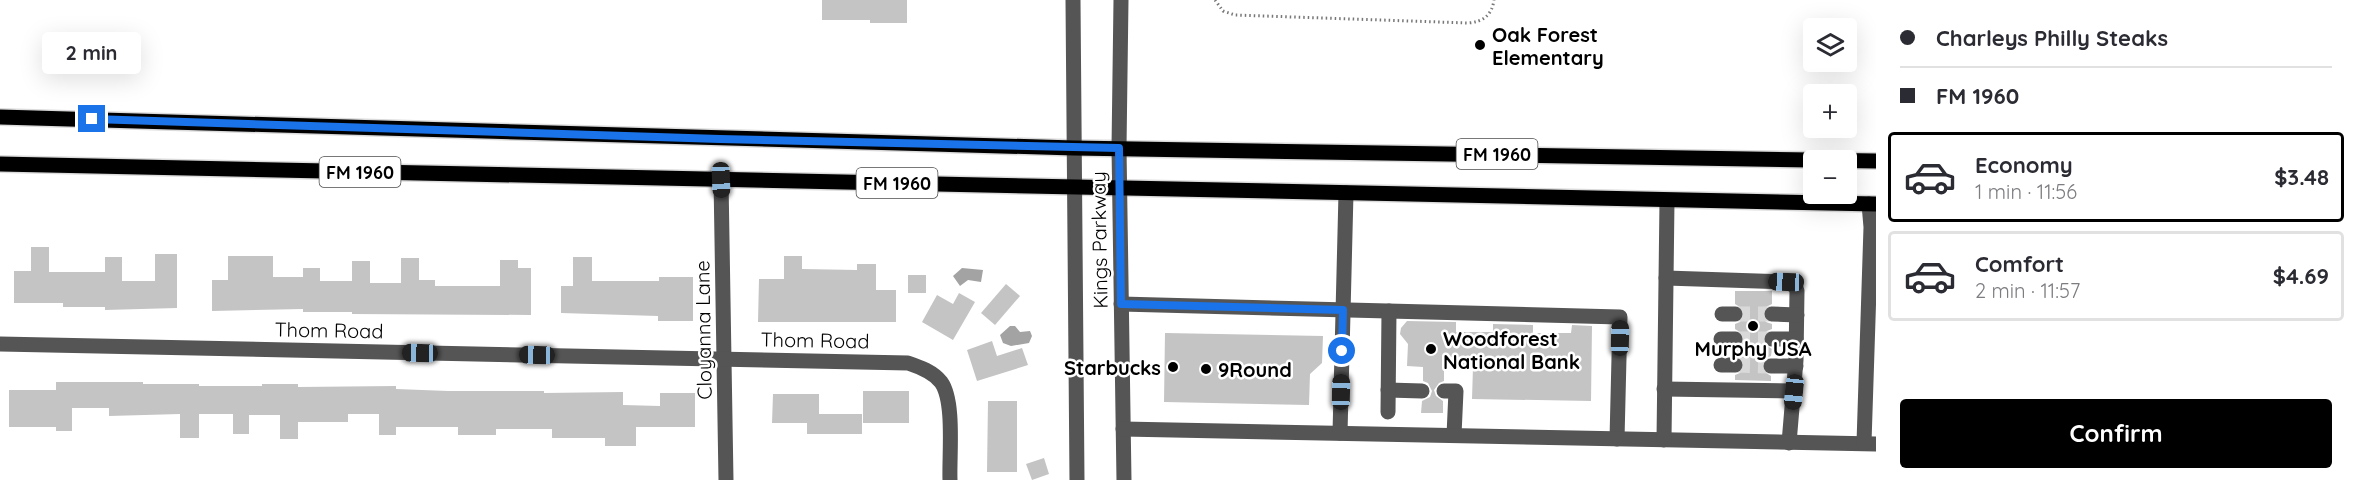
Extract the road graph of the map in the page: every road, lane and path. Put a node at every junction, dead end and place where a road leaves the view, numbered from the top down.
1 (1073, 0) edge
2 (1121, 0) edge
3 (1215, 0) edge
4 (1494, 0) edge
5 (0, 117) edge
6 (1074, 148) junction
7 (1119, 148) junction
8 (1876, 161) edge
9 (0, 164) edge
10 (721, 180) junction
11 (1074, 187) junction
12 (1119, 188) junction
13 (1346, 193) junction
14 (1667, 201) junction
15 (1873, 204) edge
16 (1666, 278) junction
17 (1121, 304) junction
18 (1343, 310) junction
19 (1389, 311) junction
20 (1772, 314) tunnel mouth
21 (1797, 315) junction
22 (1772, 339) tunnel mouth
23 (1796, 339) junction
24 (0, 344) edge
25 (724, 359) junction
26 (1771, 366) tunnel mouth
27 (1796, 366) junction
28 (1664, 389) junction
29 (1388, 390) junction
30 (1422, 391) dead end
31 (1444, 391) dead end
32 (1794, 392) junction
33 (1871, 409) edge
34 (1388, 412) dead end
35 (1123, 429) junction
36 (1340, 433) junction
37 (1455, 435) junction
38 (1617, 439) junction
39 (1664, 440) junction
40 (1789, 443) junction
41 (1870, 443) edge
42 (726, 480) edge
43 (950, 480) edge
44 (1077, 480) edge
45 (1124, 480) edge

1 - 6 street, Kings Parkway
2 - 7 street, Kings Parkway
3 - 4 path
5 - 6 main road, FM 1960 / FM 1960
6 - 7 main road, FM 1960 / FM 1960
6 - 11 street, Kings Parkway
7 - 8 main road, FM 1960 / FM 1960
7 - 12 street, Kings Parkway
9 - 10 main road, FM 1960 / FM 1960
10 - 11 main road, FM 1960 / FM 1960
10 - 25 street, Cloyanna Lane
11 - 12 main road, FM 1960 / FM 1960
11 - 44 street, Kings Parkway
12 - 13 main road, FM 1960 / FM 1960
12 - 17 street, Kings Parkway
13 - 14 main road, FM 1960 / FM 1960
13 - 18 street
14 - 15 main road, FM 1960 / FM 1960
14 - 16 street
15 - 33 street
16 - 21 street
16 - 28 street
17 - 18 street
17 - 35 street, Kings Parkway
18 - 19 street
18 - 36 street
19 - 29 street
19 - 38 street
20 - 21 street
21 - 23 street
22 - 23 street
23 - 27 street
24 - 25 street, Thom Road
25 - 42 street, Cloyanna Lane
25 - 43 street, Thom Road
26 - 27 street
27 - 32 street
28 - 32 street
28 - 39 street
29 - 30 street
29 - 34 street
31 - 37 street
32 - 40 street
33 - 41 street
35 - 36 street
35 - 45 street, Kings Parkway
36 - 37 street
37 - 38 street
38 - 39 street
39 - 40 street
40 - 41 street

